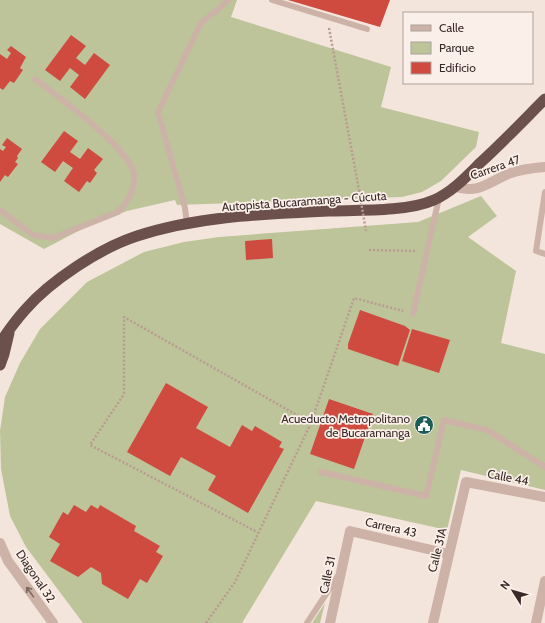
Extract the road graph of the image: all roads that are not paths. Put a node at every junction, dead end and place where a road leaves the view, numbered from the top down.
1 (229, 0) edge
2 (272, 0) edge
3 (367, 29) dead end
4 (35, 79) dead end
5 (545, 99) edge
6 (545, 167) edge
7 (455, 187) junction
8 (545, 192) edge
9 (439, 198) junction
10 (0, 210) edge
11 (187, 224) junction
12 (545, 254) edge
13 (413, 314) road end
14 (9, 330) junction
15 (0, 342) edge
16 (0, 365) edge
17 (545, 467) edge
18 (321, 472) dead end
19 (466, 482) joint
20 (545, 497) edge
21 (350, 532) joint
22 (0, 543) edge
23 (449, 554) junction
24 (342, 569) junction
25 (545, 581) edge
26 (53, 623) edge
27 (307, 623) edge
28 (330, 623) edge
29 (432, 623) edge
30 (536, 623) edge

1 - 11 lane
2 - 3 lane
4 - 10 lane
5 - 7 highway, Autopista Bucaramanga - Cúcuta
6 - 7 street, Carrera 47
7 - 9 highway, Autopista Bucaramanga - Cúcuta
8 - 12 lane
9 - 11 highway, Autopista Bucaramanga - Cúcuta
9 - 13 lane
11 - 14 highway, Autopista Bucaramanga - Cúcuta
14 - 15 highway, Autopista Bucaramanga - Cúcuta
14 - 16 highway
17 - 18 lane
19 - 20 street, Calle 44
19 - 23 street, Calle 31A
21 - 23 street, Carrera 43
21 - 24 street, Calle 31
26 -> 22 street, Diagonal 32
23 - 29 street, Calle 31A
24 - 27 lane
24 - 28 street, Calle 31
25 - 30 street

